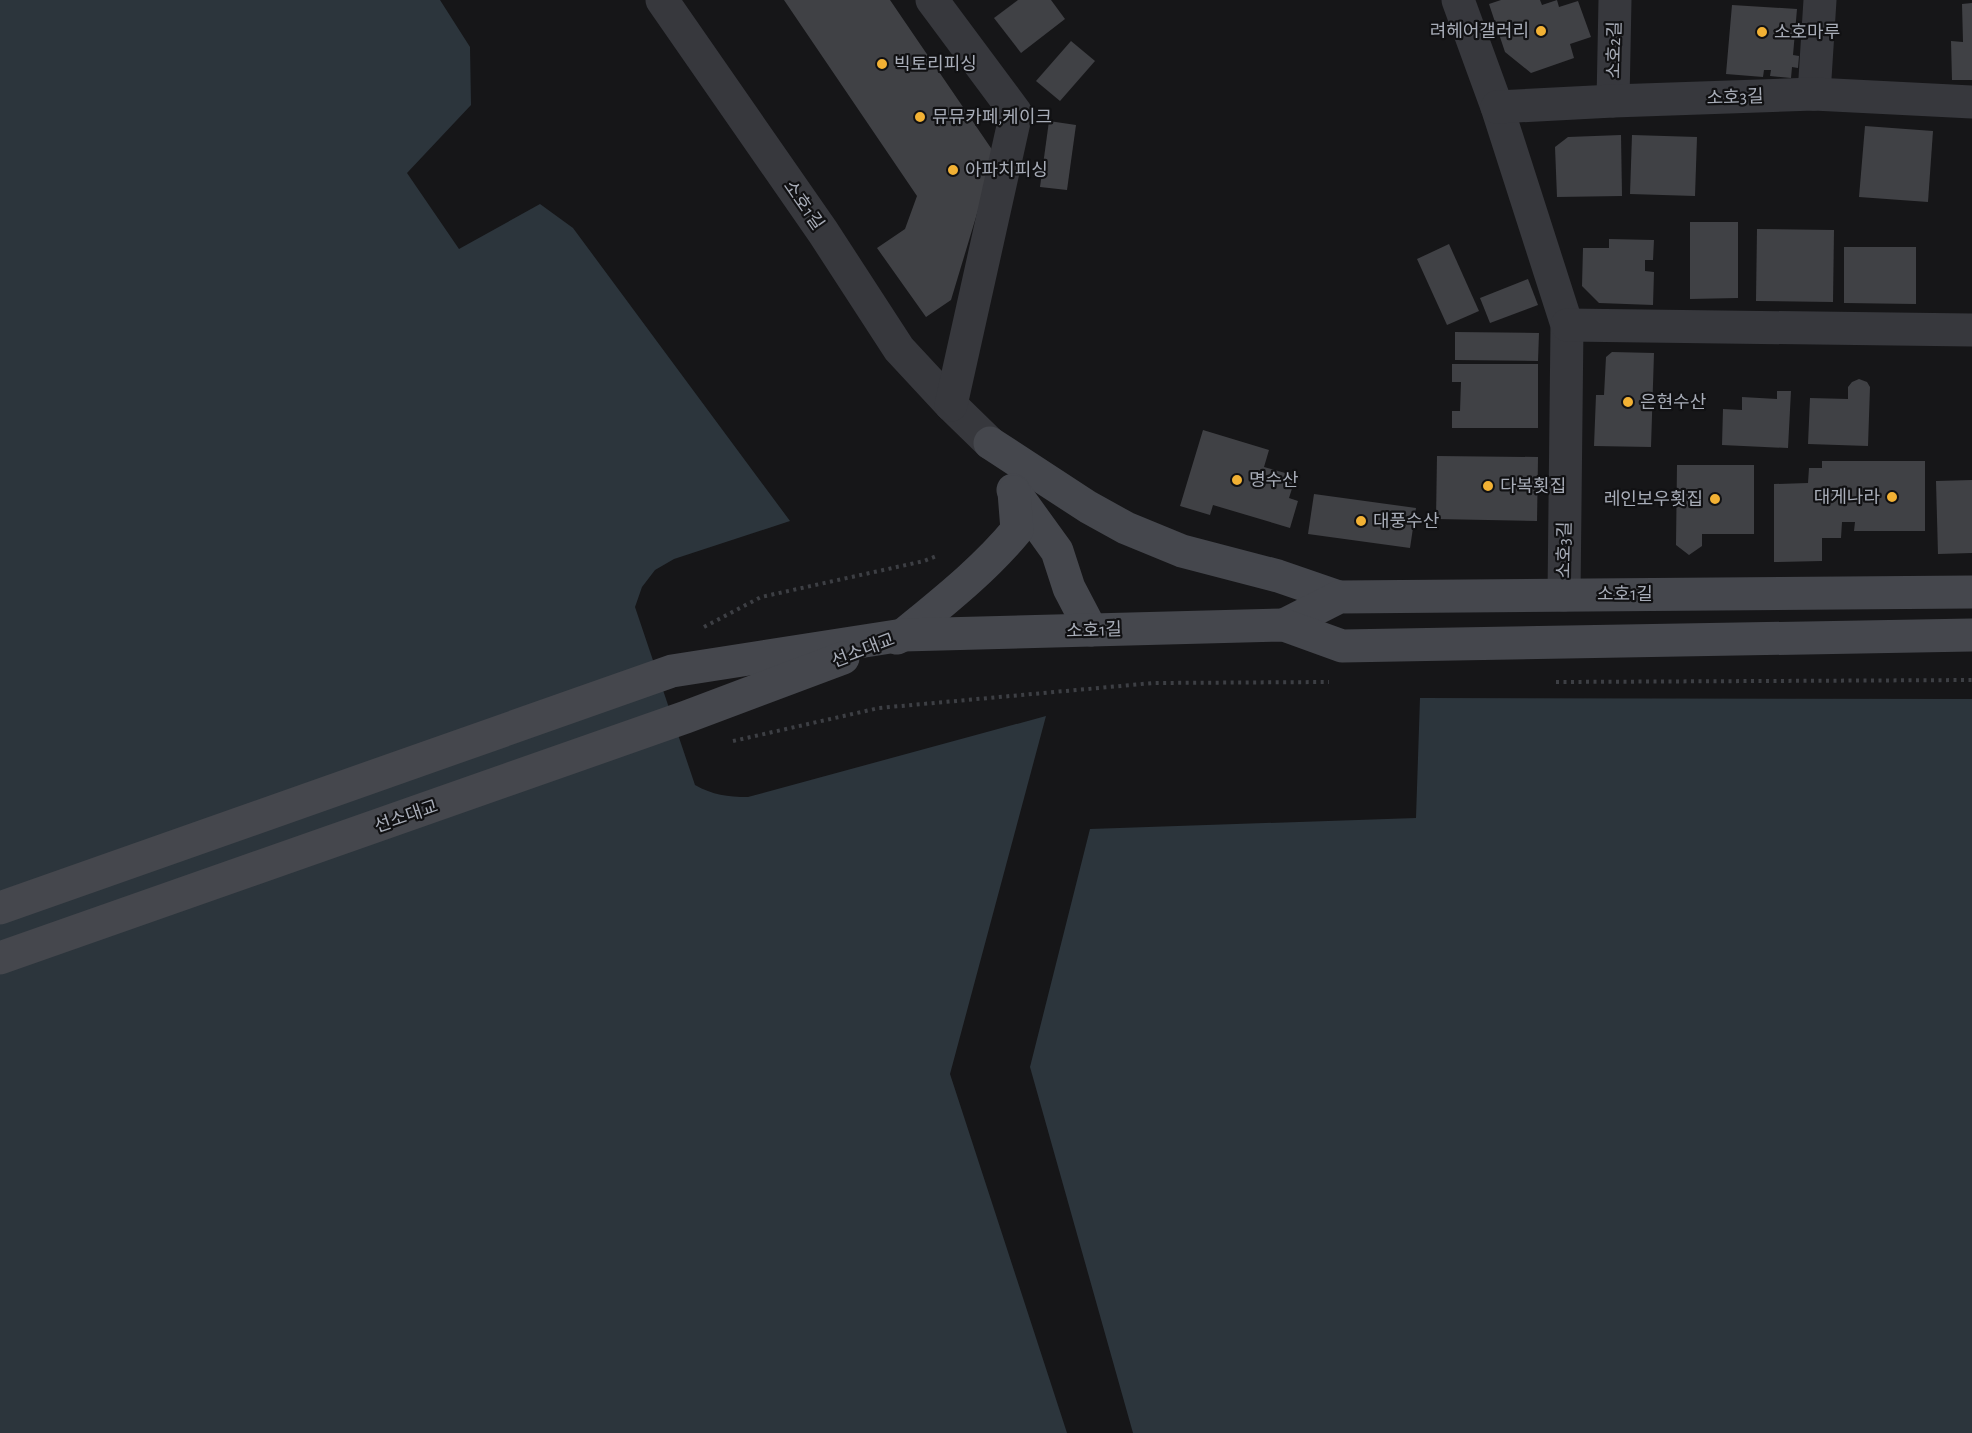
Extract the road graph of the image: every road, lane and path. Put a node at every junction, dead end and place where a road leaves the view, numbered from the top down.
1 (662, 0) edge
2 (932, 0) edge
3 (1458, 0) edge
4 (1615, 0) edge
5 (1820, 0) edge
6 (1814, 94) junction
7 (1613, 101) junction
8 (1972, 102) edge
9 (1497, 107) junction
10 (1567, 325) junction
11 (1972, 330) edge
12 (951, 405) junction
13 (990, 443) junction
14 (1014, 492) junction
15 (944, 553) dead end
16 (1972, 592) edge
17 (1564, 595) junction
18 (1339, 597) junction
19 (1284, 625) junction
20 (1091, 630) junction
21 (694, 633) dead end
22 (903, 635) junction
23 (1972, 635) edge
24 (1972, 680) edge
25 (1330, 682) dead end
26 (1555, 682) dead end
27 (728, 742) dead end
28 (0, 908) edge
29 (0, 958) edge

1 - 12 street, 소호1길
2 - 12 street
3 - 9 street, 소호3길
4 - 7 street, 소호2길
5 - 6 street
6 - 7 street, 소호3길
6 - 8 street, 소호3길
7 - 9 street, 소호3길
9 - 10 street, 소호3길
10 - 11 street
10 - 17 street, 소호3길
12 - 13 street, 소호1길
13 - 14 street
13 - 18 street
14 - 20 street
14 - 22 street
15 - 21 path
16 - 17 street, 소호1길
17 - 18 street, 소호1길
18 - 19 street, 소호1길
19 - 20 street, 소호1길
19 - 23 street, 소호1길
20 - 22 street, 소호1길
22 - 28 street, 선소대교
22 - 29 street, 선소대교
24 - 26 path
25 - 27 path

